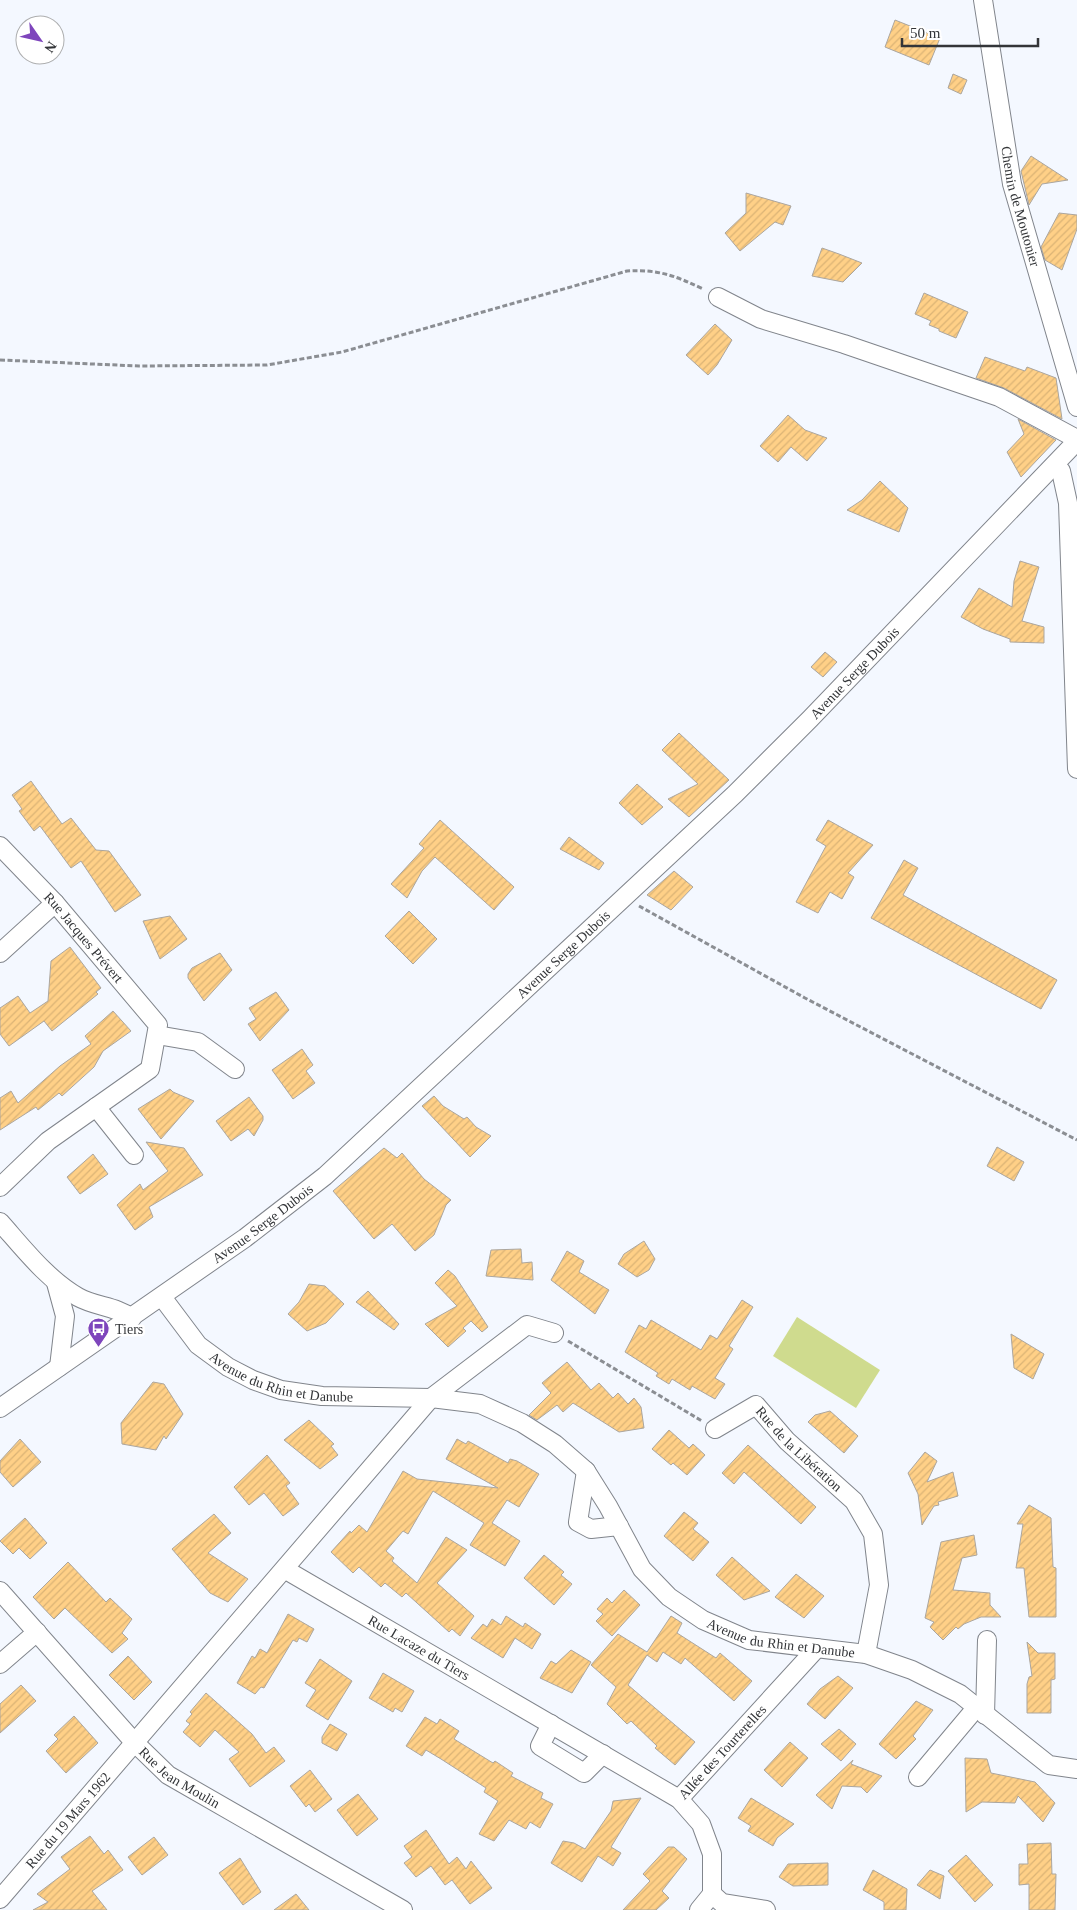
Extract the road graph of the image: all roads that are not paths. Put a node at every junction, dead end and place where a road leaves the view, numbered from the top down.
1 (983, 0) edge
2 (718, 297) road end
3 (1077, 407) edge
4 (1077, 440) edge
5 (1055, 466) junction
6 (1077, 769) edge
7 (0, 846) edge
8 (55, 903) junction
9 (0, 953) edge
10 (156, 1035) junction
11 (235, 1069) dead end
12 (96, 1107) junction
13 (134, 1156) dead end
14 (0, 1187) edge
15 (0, 1222) edge
16 (56, 1283) junction
17 (162, 1297) junction
18 (132, 1318) junction
19 (554, 1333) road end
20 (59, 1367) junction
21 (431, 1398) junction
22 (0, 1408) edge
23 (715, 1429) road end
24 (586, 1471) junction
25 (618, 1526) junction
26 (286, 1570) junction
27 (0, 1591) edge
28 (37, 1632) junction
29 (987, 1640) dead end
30 (817, 1648) junction
31 (866, 1654) junction
32 (0, 1664) edge
33 (981, 1711) junction
34 (552, 1724) junction
35 (134, 1742) junction
36 (603, 1754) junction
37 (1077, 1769) edge
38 (918, 1777) dead end
39 (679, 1800) junction
40 (712, 1894) junction
41 (0, 1899) edge
42 (403, 1910) edge
43 (699, 1910) edge
44 (766, 1910) edge

1 - 3 street, Chemin de Moutonier
2 - 4 street
4 - 5 street, Avenue Serge Dubois
5 - 6 street
5 - 17 street, Avenue Serge Dubois
7 - 8 street, Rue Jacques Prévert
8 - 9 street
8 - 10 street, Rue Jacques Prévert
10 - 11 street
10 - 12 street, Rue Jacques Prévert
12 - 13 street
12 - 14 street, Rue Jacques Prévert
15 - 16 street
16 - 18 street
16 - 20 street
17 - 18 street, Avenue Serge Dubois
17 - 21 street, Avenue du Rhin et Danube
18 - 20 street, Avenue Serge Dubois
19 - 21 street
20 - 22 street, Avenue Serge Dubois
21 - 24 street, Avenue du Rhin et Danube
21 - 26 street
23 - 31 street, Rue de la Libération
24 - 25 street, Avenue du Rhin et Danube
24 - 25 street
25 - 30 street, Avenue du Rhin et Danube
26 - 34 street, Rue Lacaze du Tiers
26 - 35 street
27 - 28 street, Rue Jean Moulin
28 - 32 street
28 - 35 street, Rue Jean Moulin
29 - 33 street
30 - 31 street, Avenue du Rhin et Danube
30 - 39 street, Allée des Tourterelles
31 - 33 street, Avenue du Rhin et Danube
33 - 37 street, Avenue du Rhin et Danube
33 - 38 street
34 - 36 street, Rue Lacaze du Tiers
34 - 36 street
35 - 41 street, Rue du 19 Mars 1962
35 - 42 street, Rue Jean Moulin
36 - 39 street, Rue Lacaze du Tiers
39 - 40 street, Allée des Tourterelles
40 - 43 street
40 - 44 street

